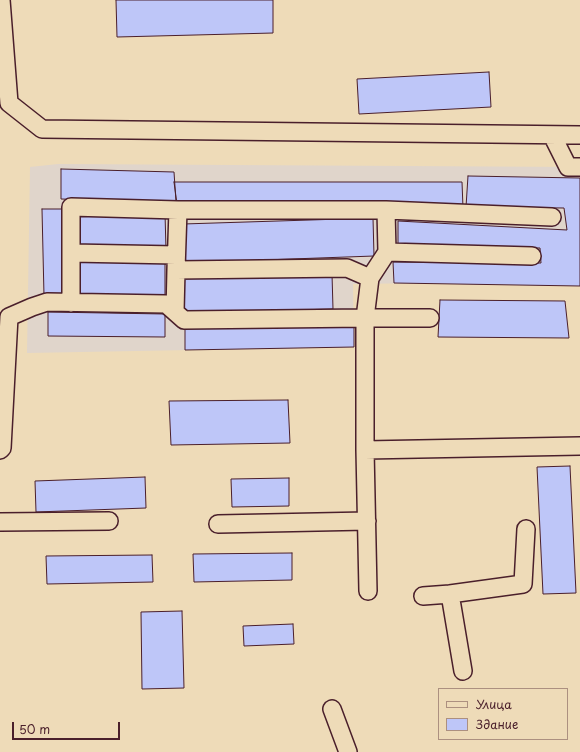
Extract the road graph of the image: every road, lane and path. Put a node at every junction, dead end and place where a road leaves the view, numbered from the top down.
1 (1, 0) edge
2 (552, 135) junction
3 (580, 135) edge
4 (580, 167) edge
5 (178, 210) junction
6 (386, 210) junction
7 (552, 217) dead end
8 (387, 252) junction
9 (72, 253) junction
10 (532, 256) dead end
11 (176, 262) junction
12 (370, 278) junction
13 (71, 302) junction
14 (175, 312) junction
15 (364, 318) junction
16 (430, 318) dead end
17 (580, 446) edge
18 (0, 450) edge
19 (365, 450) junction
20 (109, 520) dead end
21 (367, 521) junction
22 (0, 522) edge
23 (218, 524) dead end
24 (526, 528) dead end
25 (368, 591) dead end
26 (450, 594) junction
27 (423, 596) dead end
28 (463, 671) dead end
29 (332, 709) dead end
30 (348, 752) edge

1 - 2 street
2 - 3 street
2 - 4 street
5 - 6 street
5 - 9 street
5 - 11 street
6 - 7 street
6 - 8 street
8 - 10 street
8 - 12 street
9 - 11 street
9 - 13 street
11 - 12 street
11 - 14 street
12 - 15 street
13 - 14 street
13 - 18 street
14 - 15 street
15 - 16 street
15 - 19 street
17 - 19 street
19 - 21 street
20 - 22 street
21 - 23 street
21 - 25 street
24 - 26 street
26 - 27 street
26 - 28 street
29 - 30 street

